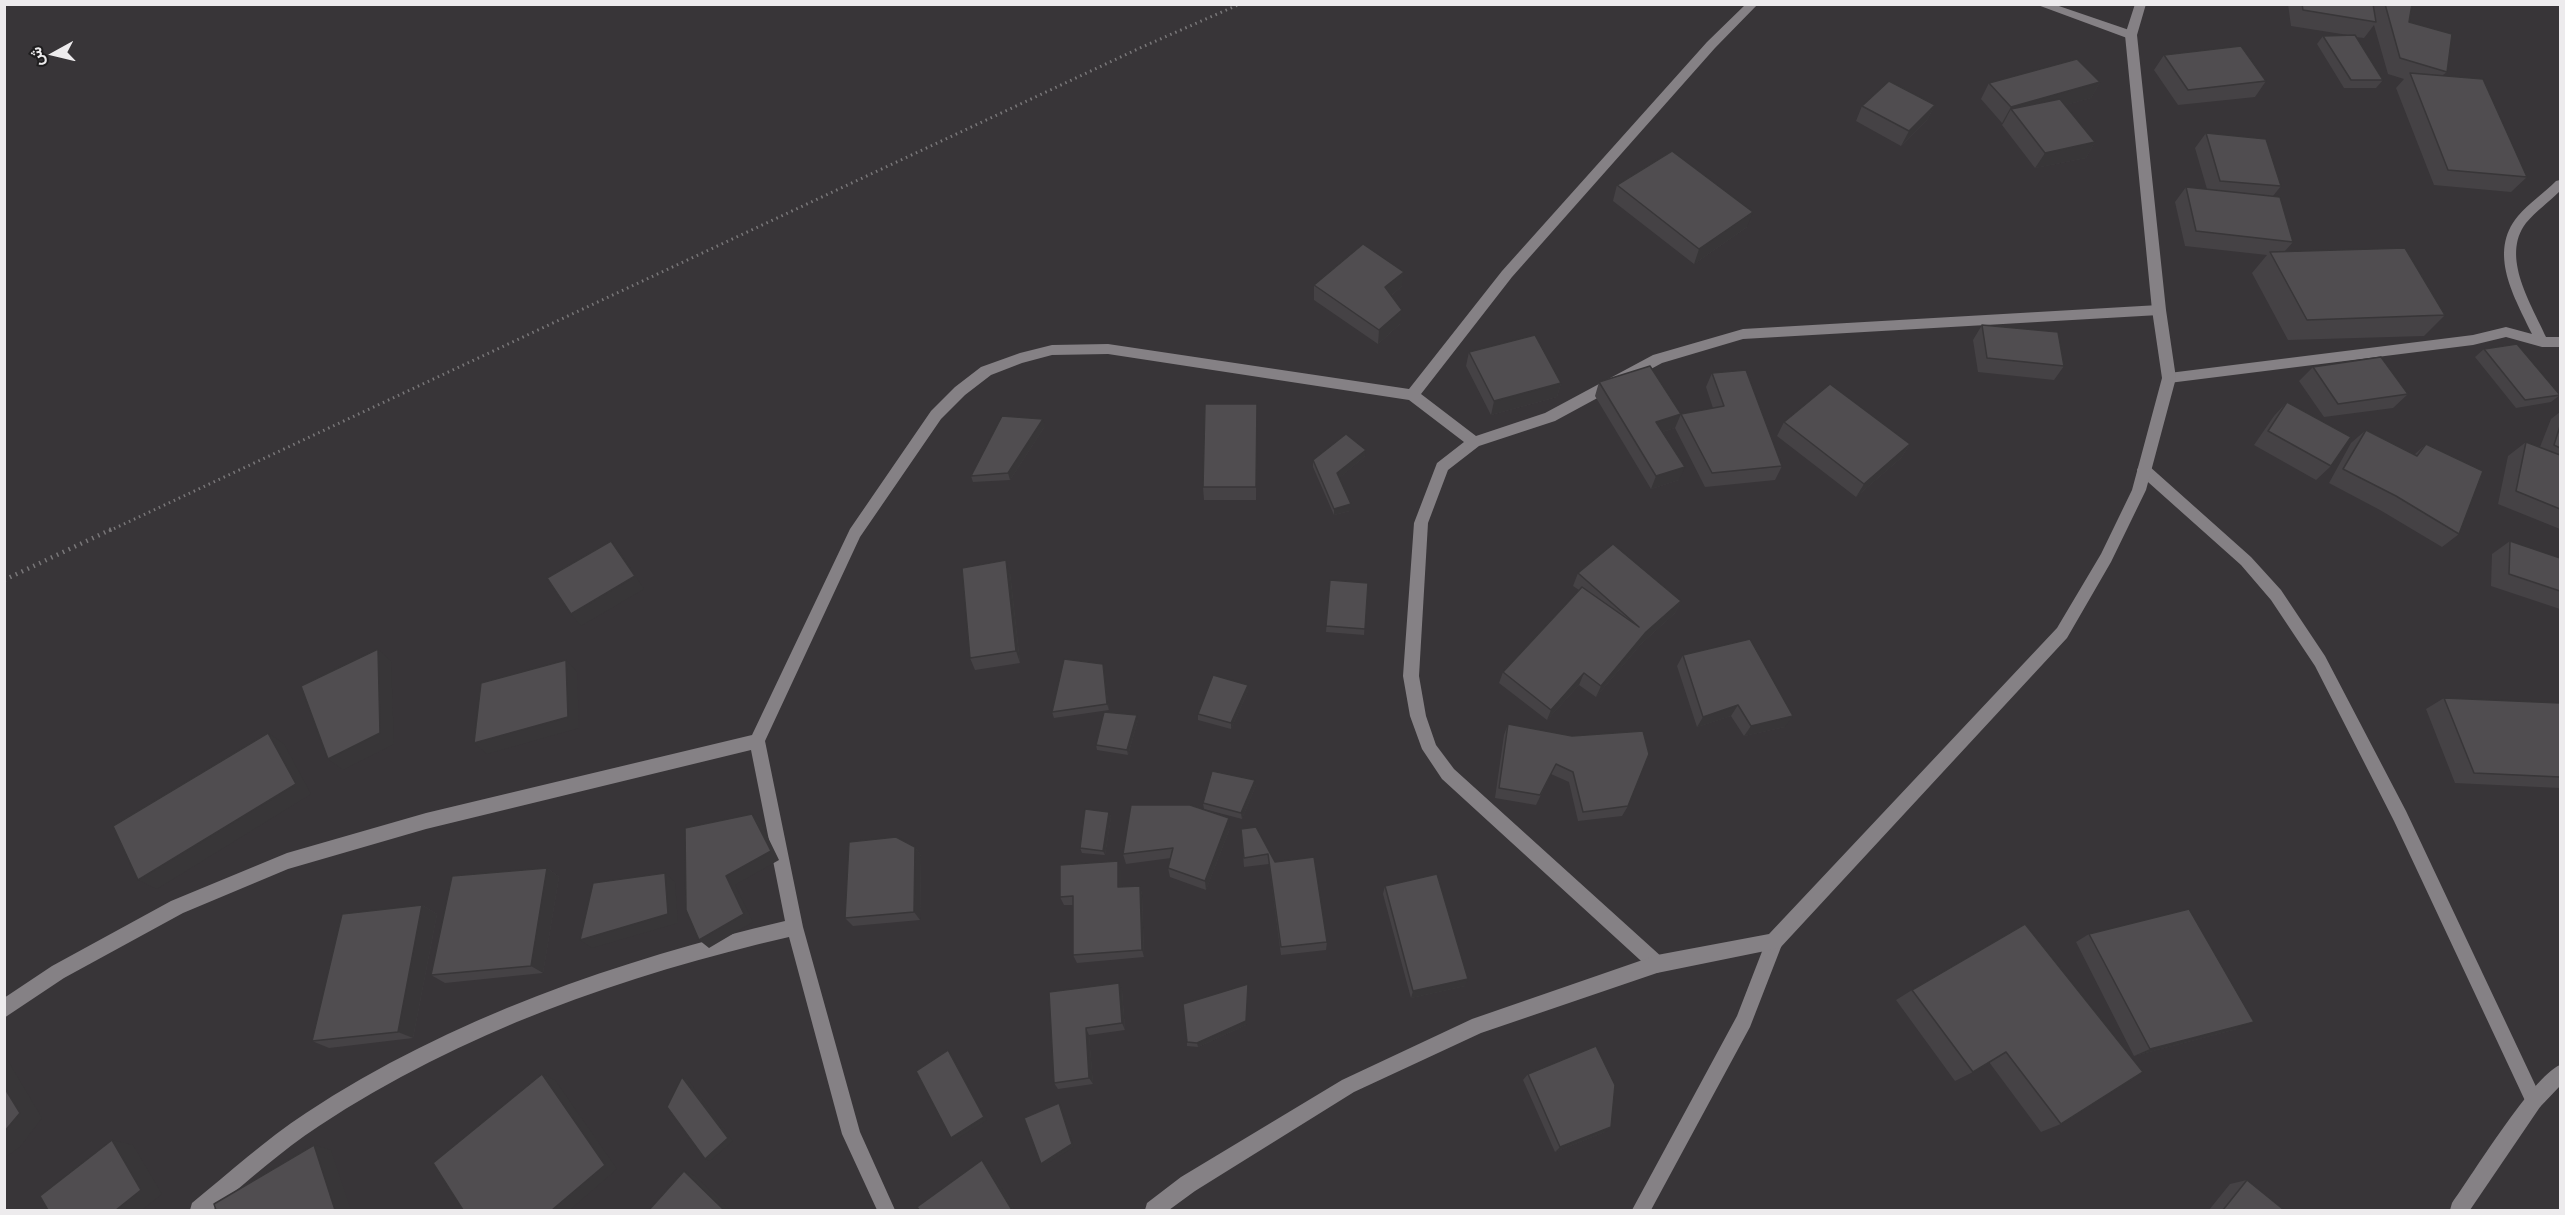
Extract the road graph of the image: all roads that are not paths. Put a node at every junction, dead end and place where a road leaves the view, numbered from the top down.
1 (1753, 4) edge
2 (2040, 4) edge
3 (2141, 4) edge
4 (2131, 35) junction
5 (2560, 184) edge
6 (2159, 310) junction
7 (2542, 342) junction
8 (2560, 342) edge
9 (2169, 378) junction
10 (1412, 395) junction
11 (1474, 442) junction
12 (2144, 470) junction
13 (757, 741) junction
14 (795, 927) junction
15 (1774, 942) junction
16 (1658, 964) junction
17 (4, 1009) edge
18 (2560, 1074) edge
19 (2534, 1101) junction
20 (199, 1210) edge
21 (885, 1210) edge
22 (1154, 1210) edge
23 (1641, 1210) edge
24 (2459, 1210) edge

1 - 10 street
2 - 4 street
3 - 4 street
4 - 6 street
5 - 7 street
6 - 9 street
6 - 11 street
7 - 8 street
7 - 9 street
9 - 12 street
10 - 11 street
10 - 13 street
11 - 16 street
12 - 15 street
12 - 19 street
13 - 14 street
13 - 17 street
14 - 20 street
14 - 21 street
15 - 16 street
15 - 23 street
16 - 22 street
18 - 19 street
19 - 24 street

